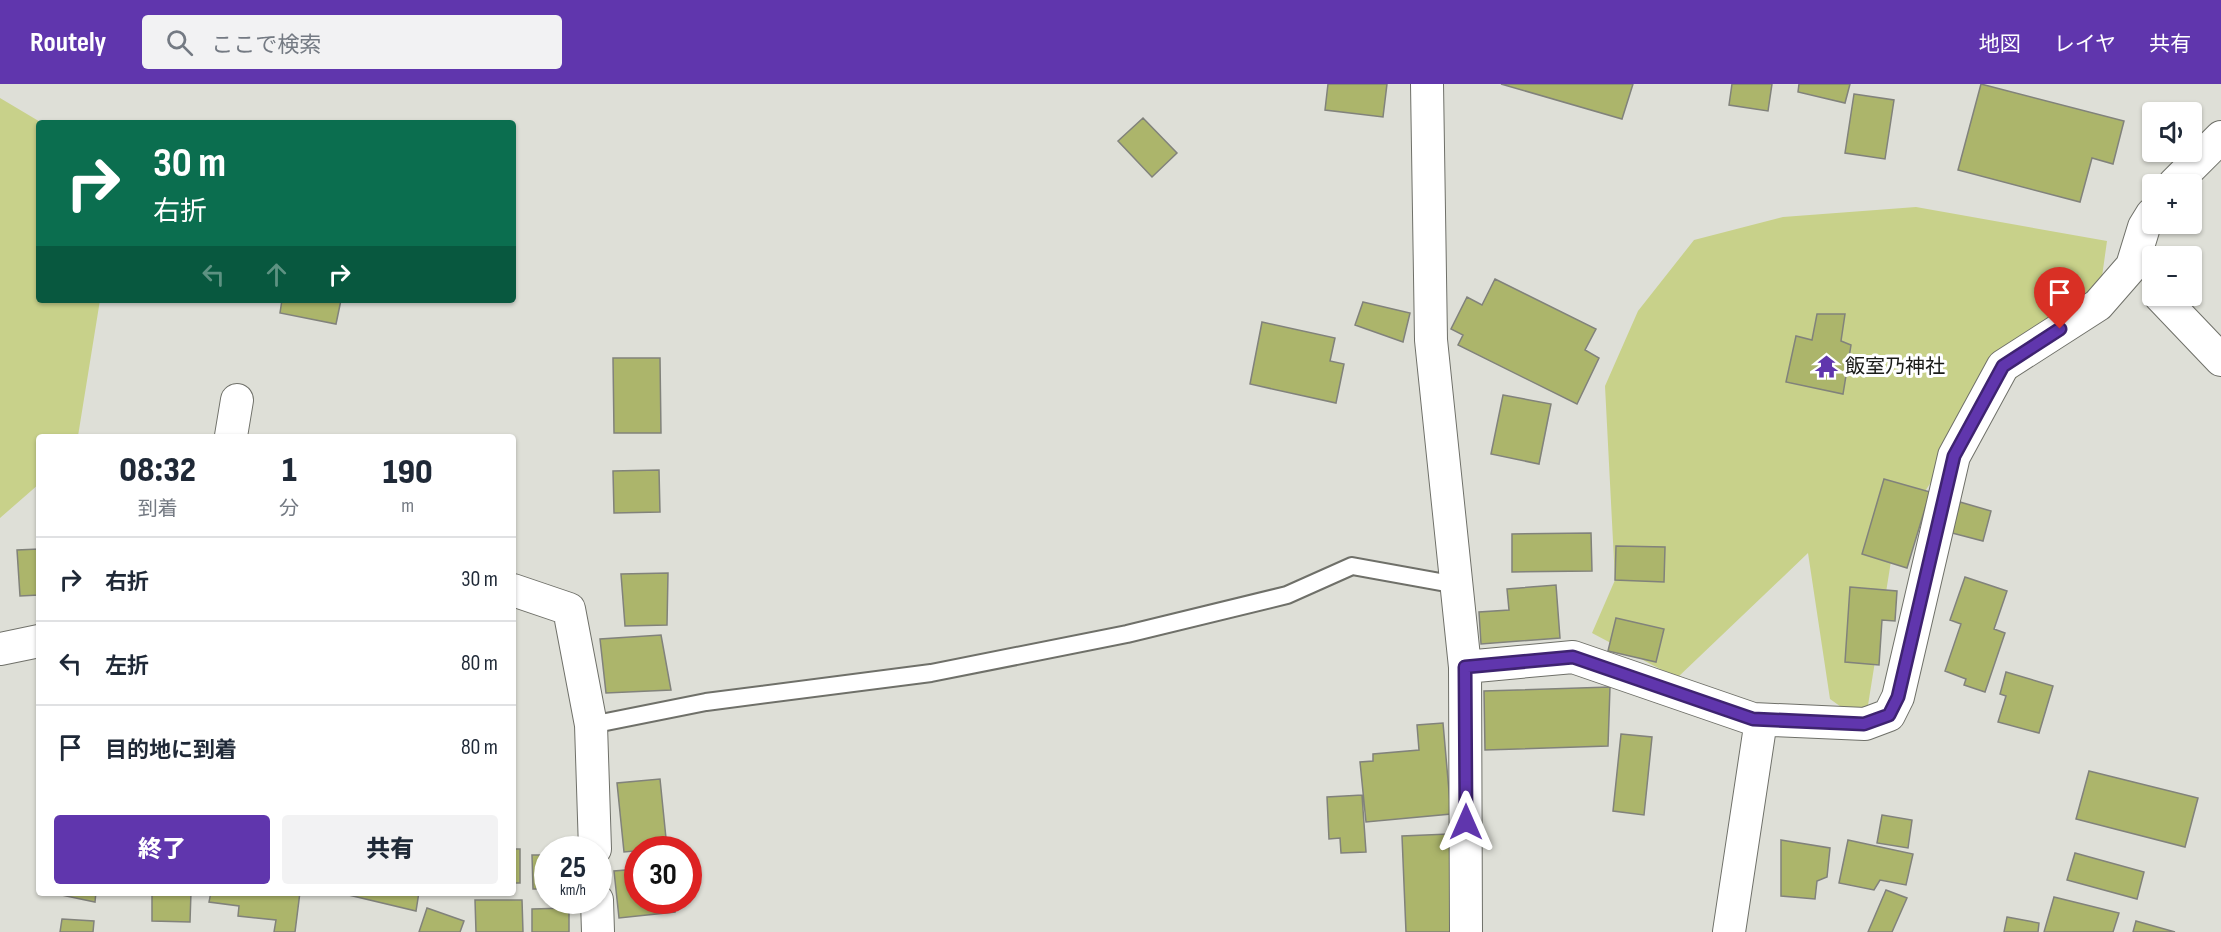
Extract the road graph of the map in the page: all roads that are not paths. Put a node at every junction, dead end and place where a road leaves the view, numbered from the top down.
1 (1427, 84) edge
2 (2221, 137) edge
3 (2184, 174) edge
4 (2142, 277) edge
5 (2170, 306) edge
6 (2221, 360) edge
7 (237, 400) dead end
8 (231, 434) edge
9 (1457, 585) junction
10 (516, 591) edge
11 (36, 642) edge
12 (0, 649) edge
13 (1465, 667) junction
14 (1761, 720) junction
15 (591, 725) junction
16 (595, 836) edge
17 (597, 914) edge
18 (598, 932) edge
19 (1466, 932) edge
20 (1729, 932) edge

1 - 9 street
2 - 3 street
4 - 14 street
5 - 6 street
7 - 8 street
9 - 13 street
9 - 15 lane
10 - 15 street
11 - 12 street
13 - 14 street
13 - 19 street
14 - 20 street
15 - 16 street
17 - 18 street

